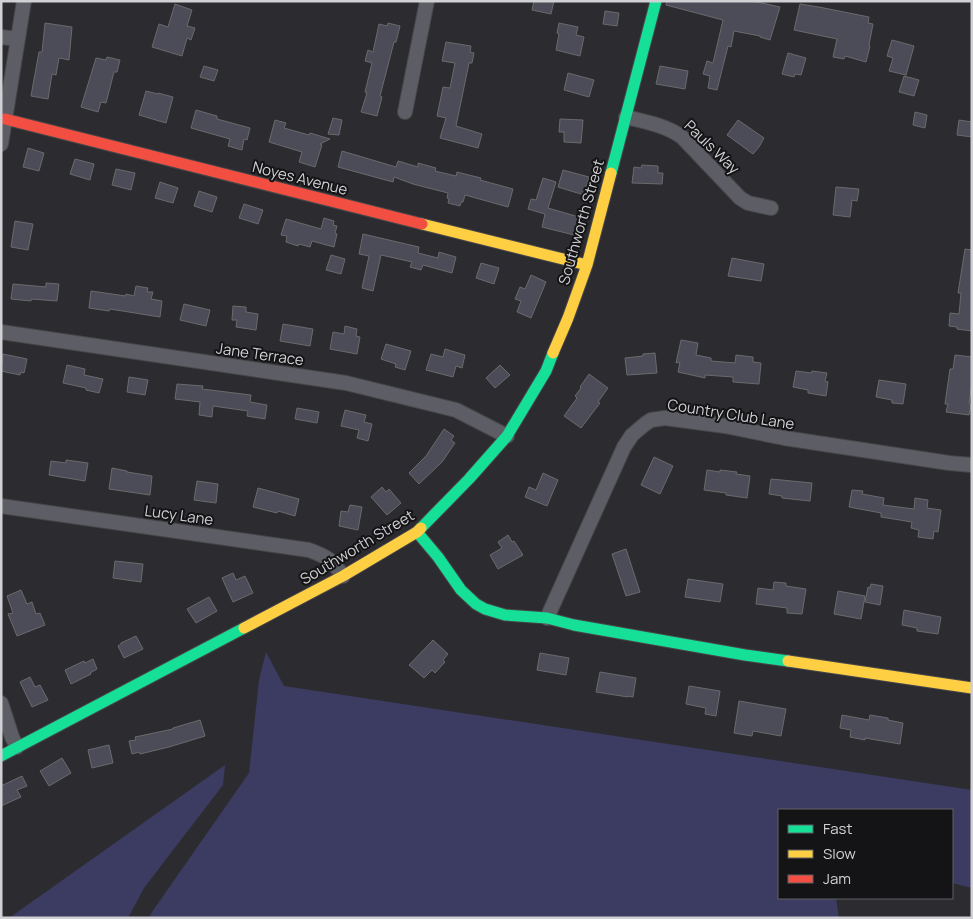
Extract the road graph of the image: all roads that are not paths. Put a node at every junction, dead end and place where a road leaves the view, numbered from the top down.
1 (24, 1) edge
2 (426, 1) edge
3 (656, 1) edge
4 (1, 37) edge
5 (18, 39) junction
6 (406, 112) dead end
7 (626, 117) junction
8 (5, 119) junction
9 (1, 144) edge
10 (771, 208) dead end
11 (587, 265) junction
12 (1, 332) edge
13 (507, 436) junction
14 (972, 465) edge
15 (1, 506) edge
16 (417, 532) junction
17 (343, 576) junction
18 (547, 618) junction
19 (972, 688) edge
20 (1, 703) edge
21 (17, 748) junction
22 (1, 756) edge

1 - 5 street
2 - 6 street
3 - 7 street, Southworth Street
4 - 5 street
5 - 8 street
7 - 10 street, Pauls Way
7 - 11 street, Southworth Street
8 - 9 street
8 - 11 street, Noyes Avenue
11 - 13 street, Southworth Street
12 - 13 street, Jane Terrace
13 - 16 street, Southworth Street
14 - 18 street, Country Club Lane
15 - 17 street, Lucy Lane
16 - 17 street, Southworth Street
16 - 18 street
17 - 21 street, Southworth Street
18 - 19 street
20 - 21 street
21 - 22 street, Southworth Street

